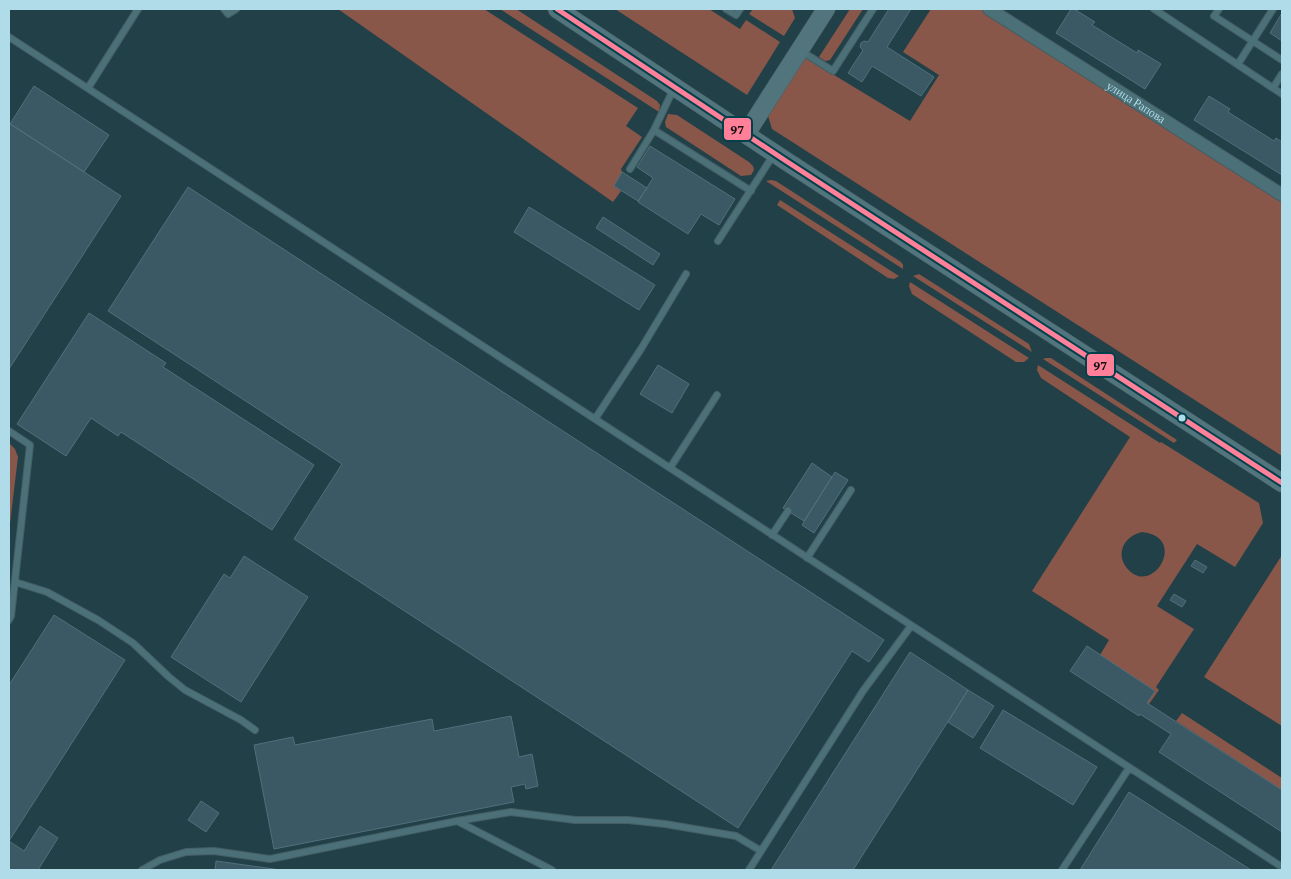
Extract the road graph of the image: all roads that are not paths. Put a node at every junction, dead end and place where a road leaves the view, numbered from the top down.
1 (138, 9) edge
2 (224, 9) edge
3 (236, 9) edge
4 (557, 9) edge
5 (726, 9) edge
6 (740, 9) edge
7 (826, 9) edge
8 (873, 9) edge
9 (989, 9) edge
10 (1154, 9) edge
11 (1219, 9) edge
12 (1273, 9) edge
13 (9, 37) edge
14 (1253, 41) junction
15 (799, 50) junction
16 (1282, 60) edge
17 (1238, 64) junction
18 (1282, 74) edge
19 (674, 87) junction
20 (88, 88) junction
21 (1273, 88) junction
22 (1282, 94) edge
23 (654, 130) junction
24 (746, 134) junction
25 (775, 153) junction
26 (630, 169) dead end
27 (750, 191) junction
28 (1282, 194) edge
29 (718, 241) dead end
30 (686, 274) dead end
31 (716, 395) dead end
32 (595, 419) junction
33 (9, 431) edge
34 (670, 468) junction
35 (1282, 483) edge
36 (851, 490) dead end
37 (788, 511) dead end
38 (772, 535) junction
39 (807, 558) junction
40 (15, 582) junction
41 (9, 620) edge
42 (911, 626) junction
43 (255, 730) dead end
44 (1129, 768) junction
45 (457, 821) junction
46 (761, 851) junction
47 (1282, 867) edge
48 (142, 870) edge
49 (552, 870) edge
50 (749, 870) edge
51 (1062, 870) edge

1 - 20 lane
2 - 3 lane
4 - 19 main road
5 - 6 lane
7 - 15 main road
8 - 15 lane
9 - 28 street, улица Рапова
10 - 17 lane
11 - 14 lane
12 - 14 lane
13 - 20 lane
14 - 16 lane
14 - 17 lane
15 - 24 main road
17 - 21 lane
18 - 21 lane
19 - 23 lane
19 - 24 main road
20 - 32 lane
21 - 22 lane
23 - 26 lane
23 - 27 lane
24 - 25 main road
25 - 27 lane
25 - 35 main road
27 - 29 lane
30 - 32 lane
31 - 34 lane
32 - 34 lane
33 - 40 lane
34 - 38 lane
36 - 39 lane
37 - 38 lane
38 - 39 lane
39 - 42 lane
40 - 41 lane
40 - 43 lane
42 - 44 lane
42 - 46 lane
44 - 47 lane
44 - 51 lane
45 - 46 lane
45 - 48 lane
45 - 49 lane
46 - 50 lane

